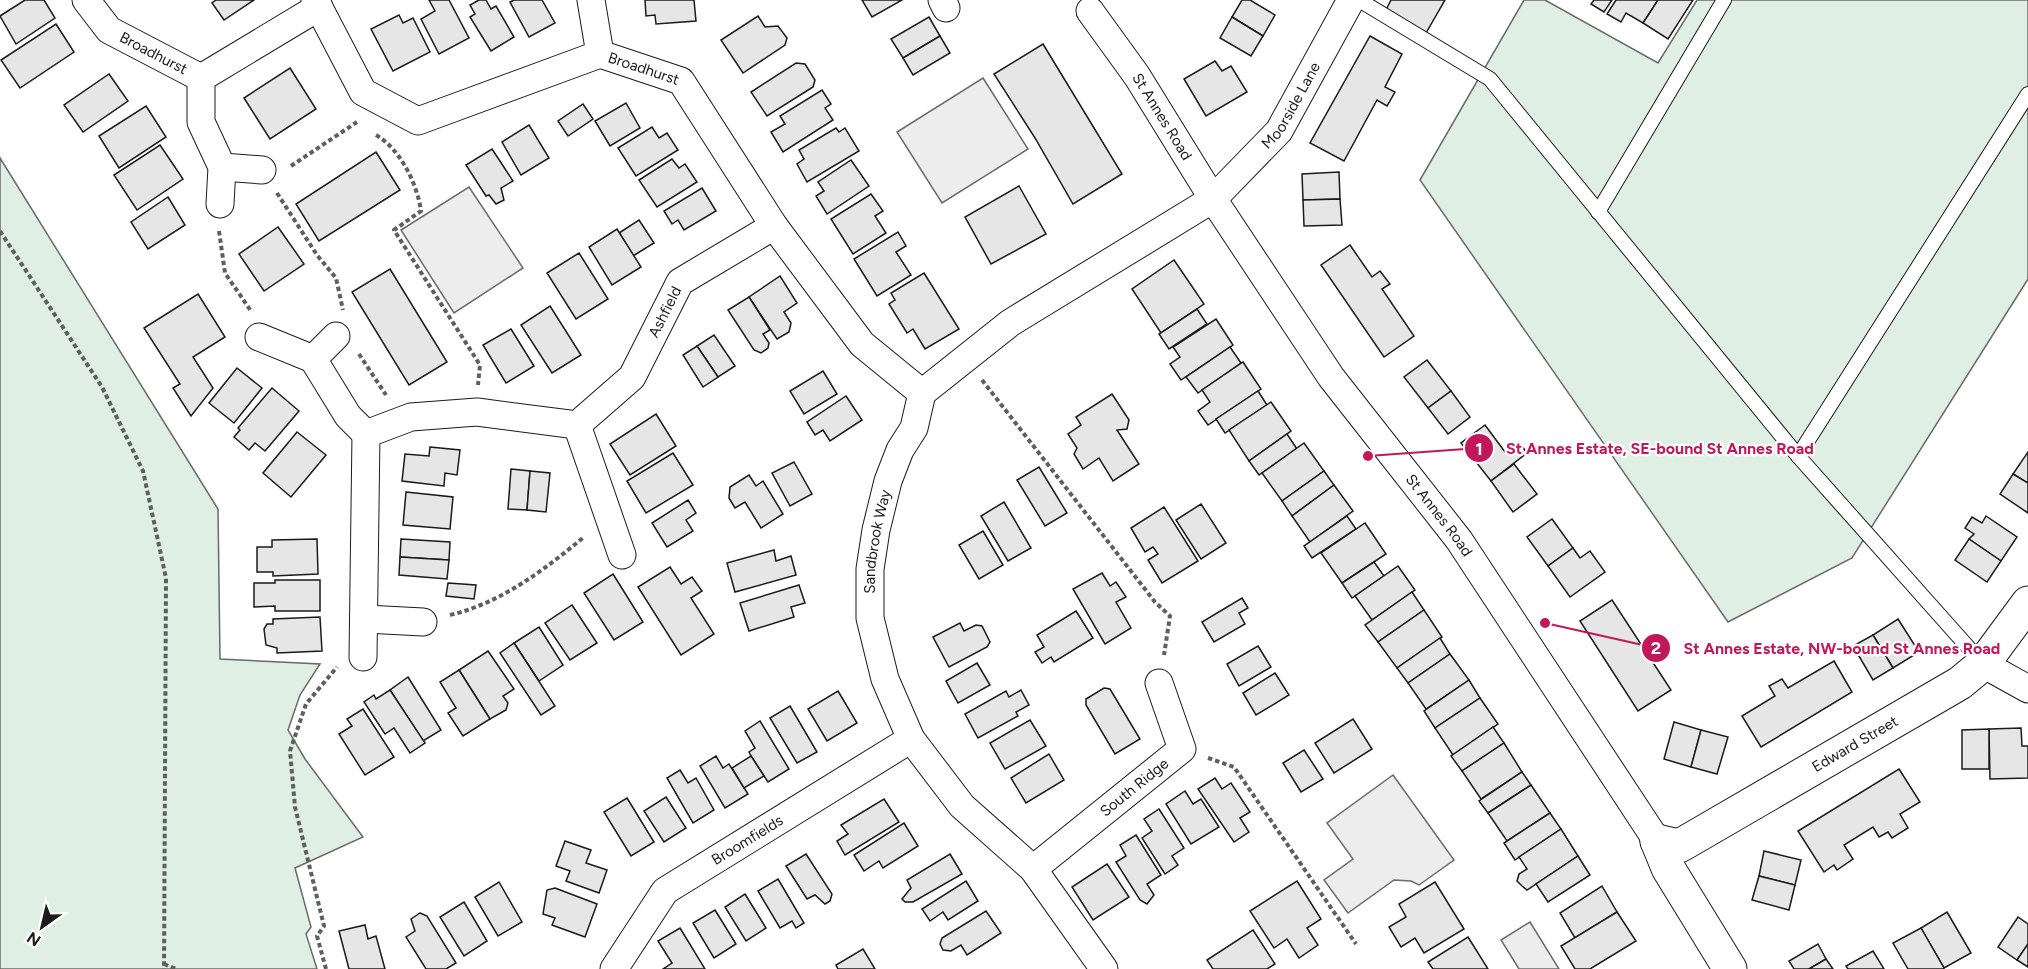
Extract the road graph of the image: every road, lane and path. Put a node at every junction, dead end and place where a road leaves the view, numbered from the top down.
1 (86, 0) edge
2 (591, 0) edge
3 (1351, 0) edge
4 (1359, 0) edge
5 (1724, 0) edge
6 (317, 4) edge
7 (1090, 11) dead end
8 (600, 54) junction
9 (201, 78) junction
10 (2028, 94) edge
11 (387, 104) junction
12 (356, 122) junction
13 (364, 128) dead end
14 (373, 133) dead end
15 (222, 167) junction
16 (262, 170) junction
17 (1213, 199) junction
18 (220, 204) joint
19 (1598, 212) junction
20 (774, 226) junction
21 (0, 231) edge
22 (340, 333) junction
23 (260, 337) joint
24 (965, 358) junction
25 (313, 359) junction
26 (922, 393) junction
27 (477, 412) junction
28 (401, 420) junction
29 (577, 425) junction
30 (366, 434) junction
31 (1798, 456) junction
32 (609, 516) junction
33 (622, 555) dead end
34 (2028, 603) edge
35 (365, 619) junction
36 (423, 622) joint
37 (363, 657) joint
38 (1983, 664) junction
39 (1160, 683) joint
40 (2028, 689) edge
41 (911, 739) junction
42 (1182, 750) junction
43 (1657, 842) junction
44 (1033, 868) junction
45 (1356, 944) dead end
46 (164, 967) edge
47 (176, 969) edge
48 (326, 969) edge
49 (614, 969) edge
50 (1104, 969) edge
51 (1730, 969) edge

1 - 9 street, Broadhurst
2 - 8 street
3 - 17 street, Moorside Lane
4 - 19 lane
5 - 19 lane
6 - 9 street, Broadhurst
6 - 11 street, Broadhurst
7 - 17 street, St Annes Road
8 - 11 street, Broadhurst
8 - 20 street, Broadhurst
9 - 15 street, Broadhurst
10 - 31 lane
11 - 12 path
12 - 13 path
12 - 16 path
14 - 27 path
15 - 16 street
15 - 18 street, Broadhurst
16 - 22 path
17 - 24 street
17 - 43 street, St Annes Road
18 - 23 path
19 - 31 lane
20 - 26 street, Broadhurst
20 - 29 street, Ashfield
21 - 46 path
22 - 25 street
22 - 28 path
23 - 25 street
24 - 26 street
24 - 39 path
25 - 30 street
26 - 41 street, Sandbrook Way
27 - 28 street
27 - 29 street
28 - 30 street
29 - 32 street
30 - 35 street
31 - 38 lane
32 - 33 street
32 - 36 path
34 - 38 street, Edward Street
35 - 36 street
35 - 37 street
37 - 48 path
38 - 40 street
38 - 43 street, Edward Street
39 - 42 street, South Ridge
41 - 44 street, Sandbrook Way
41 - 49 street, Broomfields
42 - 44 street, South Ridge
42 - 45 path
43 - 51 street, St Annes Road
44 - 50 street, Sandbrook Way
46 - 47 path

